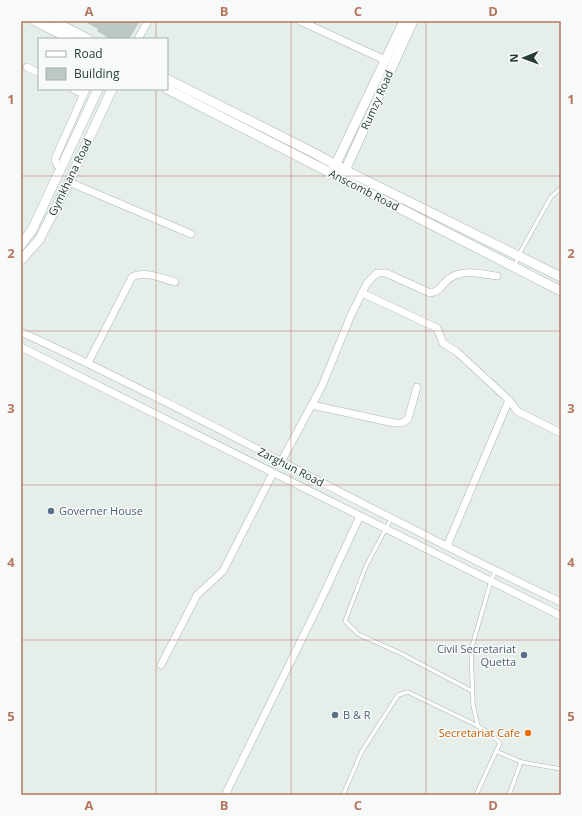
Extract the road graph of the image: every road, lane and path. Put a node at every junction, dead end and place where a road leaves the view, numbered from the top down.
1 (35, 21) edge
2 (53, 21) edge
3 (148, 21) edge
4 (300, 21) edge
5 (404, 21) edge
6 (413, 21) edge
7 (68, 38) edge
8 (86, 38) edge
9 (139, 38) edge
10 (385, 60) junction
11 (27, 67) dead end
12 (38, 72) edge
13 (168, 80) edge
14 (98, 90) edge
15 (112, 90) edge
16 (168, 90) edge
17 (85, 92) edge
18 (336, 165) junction
19 (61, 166) junction
20 (345, 170) junction
21 (331, 173) junction
22 (341, 179) junction
23 (69, 182) junction
24 (561, 188) edge
25 (191, 234) dead end
26 (21, 245) edge
27 (518, 256) junction
28 (21, 260) edge
29 (515, 267) junction
30 (498, 276) dead end
31 (561, 277) edge
32 (176, 282) dead end
33 (561, 291) edge
34 (362, 293) junction
35 (21, 332) edge
36 (21, 347) edge
37 (88, 363) junction
38 (418, 387) dead end
39 (509, 400) junction
40 (312, 405) junction
41 (561, 433) edge
42 (281, 462) junction
43 (273, 473) junction
44 (360, 516) junction
45 (391, 518) junction
46 (386, 529) junction
47 (447, 546) junction
48 (496, 570) junction
49 (491, 581) junction
50 (561, 602) edge
51 (561, 616) edge
52 (161, 664) dead end
53 (472, 691) junction
54 (478, 726) junction
55 (496, 751) junction
56 (521, 762) junction
57 (561, 769) edge
58 (225, 795) edge
59 (343, 795) edge
60 (476, 795) edge
61 (509, 795) edge

1 - 7 street
2 - 8 street
3 - 9 street
4 - 10 street
5 - 10 street, Rumzy Road
6 - 20 street, Rumzy Road
10 - 18 street, Rumzy Road
11 - 12 street
13 - 18 street, Anscomb Road
14 - 19 street
15 - 23 street, Gymkhana Road
16 - 21 street, Anscomb Road
17 - 19 street
18 - 20 street, Anscomb Road
18 - 21 street, Rumzy Road
19 - 26 street
20 - 22 street, Rumzy Road
20 - 27 street, Anscomb Road
21 - 22 street, Anscomb Road
22 - 29 street, Anscomb Road
23 - 25 street
23 - 28 street, Gymkhana Road
24 - 27 lane
27 - 29 lane
27 - 31 street, Anscomb Road
29 - 33 street, Anscomb Road
30 - 34 street
32 - 37 street
34 - 39 street
34 - 40 street
35 - 37 street, Zarghun Road
36 - 43 street, Zarghun Road
37 - 42 street, Zarghun Road
38 - 40 street
39 - 41 street
39 - 47 street
40 - 42 street
42 - 45 street, Zarghun Road
43 - 44 street, Zarghun Road
43 - 52 street
44 - 46 street, Zarghun Road
44 - 58 street
45 - 46 lane
45 - 47 street, Zarghun Road
46 - 49 street, Zarghun Road
46 - 53 lane
47 - 48 street, Zarghun Road
48 - 49 lane
48 - 50 street, Zarghun Road
49 - 51 street, Zarghun Road
49 - 53 lane
53 - 54 lane
54 - 55 lane
54 - 59 lane
55 - 56 lane
55 - 60 lane
56 - 57 lane
56 - 61 lane

